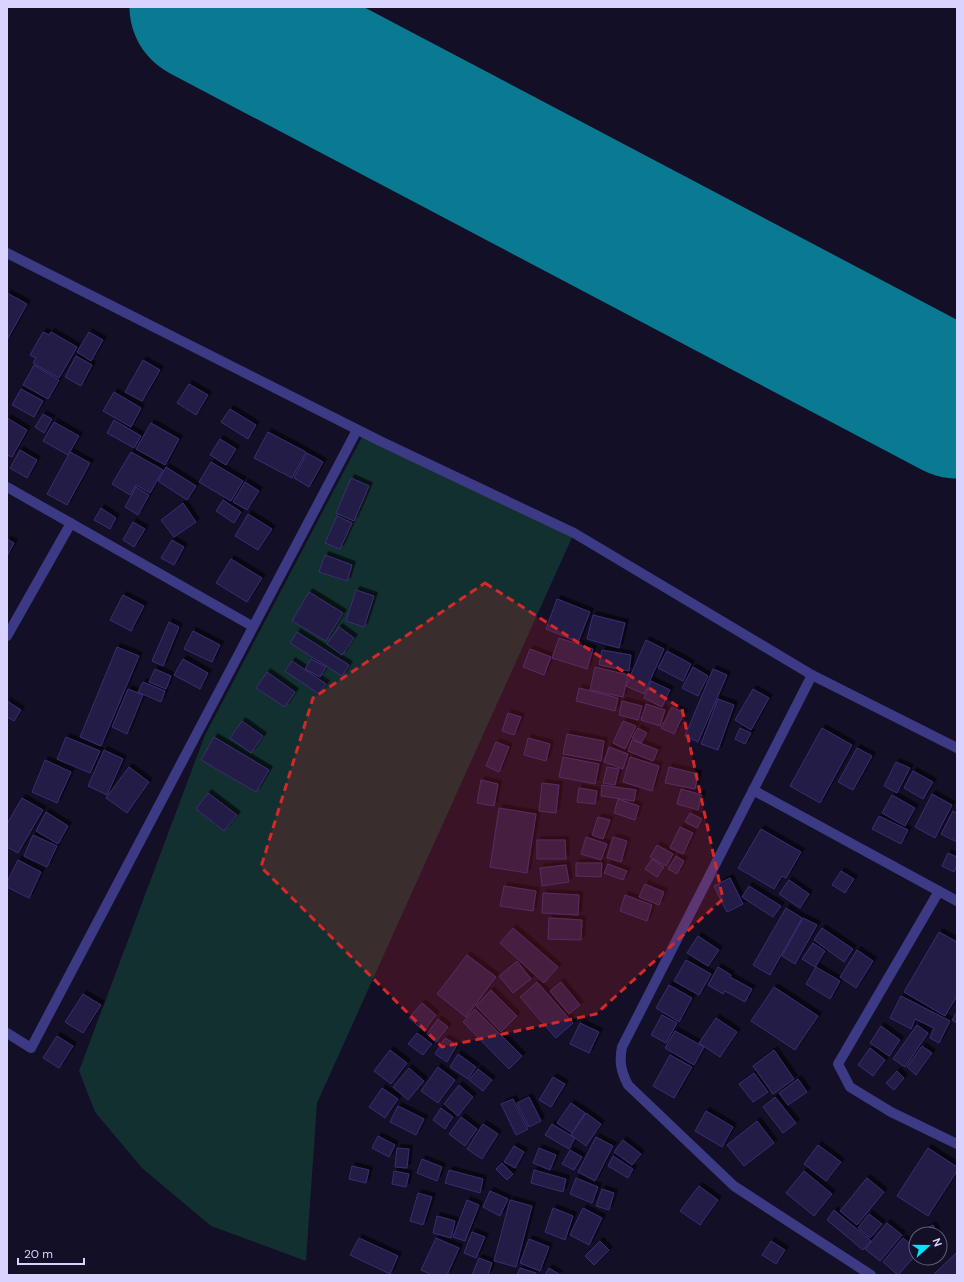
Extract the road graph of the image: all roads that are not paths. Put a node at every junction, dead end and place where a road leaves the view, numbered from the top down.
1 (7, 253) edge
2 (357, 430) junction
3 (7, 487) edge
4 (71, 523) junction
5 (252, 626) junction
6 (7, 636) edge
7 (812, 675) junction
8 (957, 748) edge
9 (753, 790) junction
10 (938, 891) junction
11 (957, 901) edge
12 (7, 1033) edge
13 (957, 1144) edge
14 (871, 1275) edge

1 - 2 street
2 - 5 street
2 - 7 street
3 - 4 street
4 - 5 street
4 - 6 street
5 - 12 street
7 - 8 street
7 - 9 street
9 - 10 street
9 - 14 street
10 - 11 street
10 - 13 street

